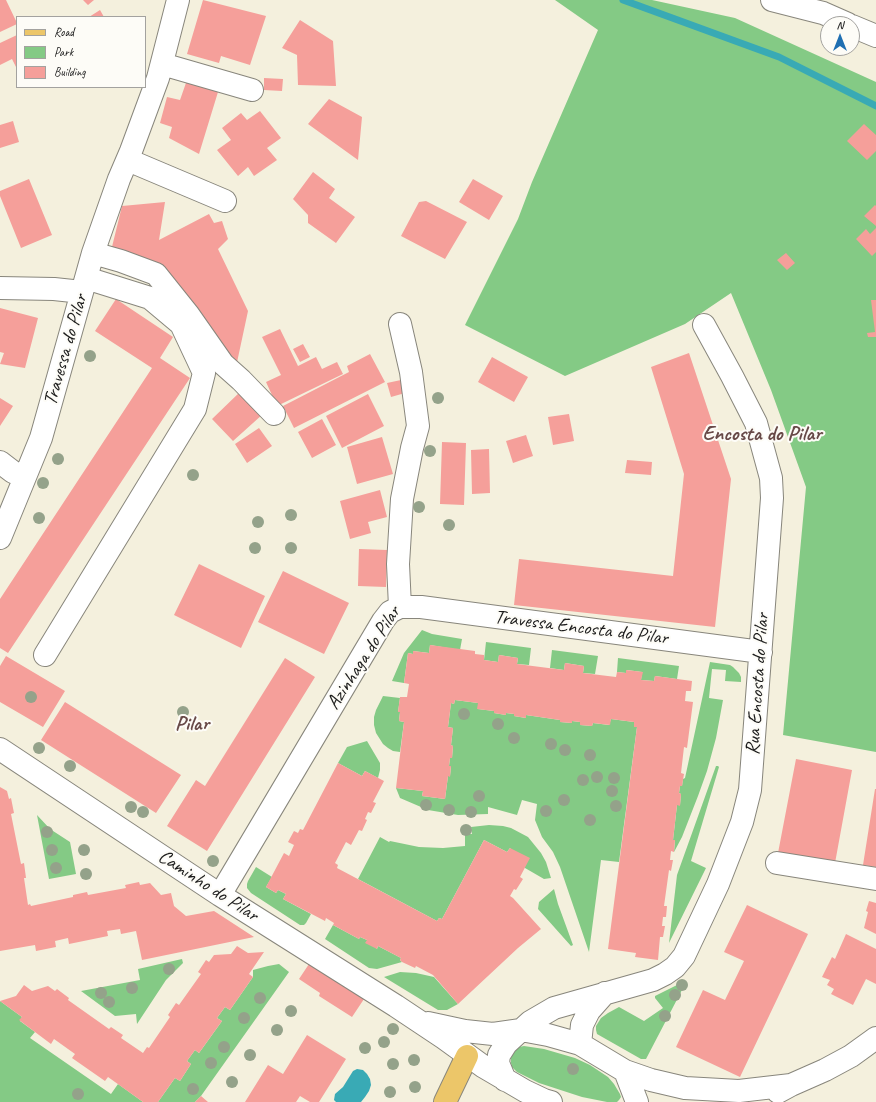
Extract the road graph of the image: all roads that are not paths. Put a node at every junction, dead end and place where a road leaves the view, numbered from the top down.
1 (178, 0) edge
2 (772, 0) edge
3 (831, 16) edge
4 (860, 29) edge
5 (876, 36) edge
6 (162, 64) junction
7 (252, 90) dead end
8 (128, 160) junction
9 (226, 201) dead end
10 (93, 253) junction
11 (84, 285) junction
12 (0, 288) edge
13 (400, 324) dead end
14 (704, 325) dead end
15 (274, 414) dead end
16 (9, 470) edge
17 (0, 538) edge
18 (400, 607) junction
19 (761, 652) junction
20 (45, 655) dead end
21 (0, 749) edge
22 (777, 863) dead end
23 (876, 879) edge
24 (220, 895) junction
25 (605, 993) junction
26 (418, 1020) junction
27 (521, 1030) junction
28 (493, 1034) junction
29 (876, 1038) edge
30 (580, 1044) junction
31 (467, 1056) junction
32 (625, 1071) junction
33 (505, 1080) junction
34 (791, 1085) junction
35 (445, 1102) edge
36 (551, 1102) edge
37 (637, 1102) edge
38 (757, 1102) edge

1 - 6 street, Travessa do Pilar
2 - 3 street
4 - 5 street
6 - 7 street
6 - 8 street, Travessa do Pilar
8 - 9 street
8 - 10 street, Travessa do Pilar
10 - 11 street, Travessa do Pilar
10 - 15 street
11 - 12 street
11 - 16 street, Travessa do Pilar
11 - 20 street
13 - 18 street, Azinhaga do Pilar
14 - 19 street, Rua Encosta do Pilar
16 - 17 street, Travessa do Pilar
18 - 19 street, Travessa Encosta do Pilar
18 - 24 street, Azinhaga do Pilar
19 - 25 street, Rua Encosta do Pilar
21 - 24 street, Caminho do Pilar
22 - 23 street
24 - 26 street, Caminho do Pilar
25 - 27 street, Rua Encosta do Pilar
25 - 30 street
26 - 28 street, Caminho do Pilar
26 - 31 street, Caminho do Pilar
27 - 28 street, Caminho do Pilar
27 - 30 street, Caminho do Pilar
27 - 33 street, Rua Encosta do Pilar
28 - 31 street, Caminho do Pilar
29 - 34 street, Caminho do Pilar
30 - 32 street, Caminho do Pilar
31 - 33 street, Caminho do Pilar
31 - 35 main road
32 - 34 street, Caminho do Pilar
32 - 37 street
33 - 36 street, Caminho do Pilar
34 - 38 street, Caminho do Pilar

